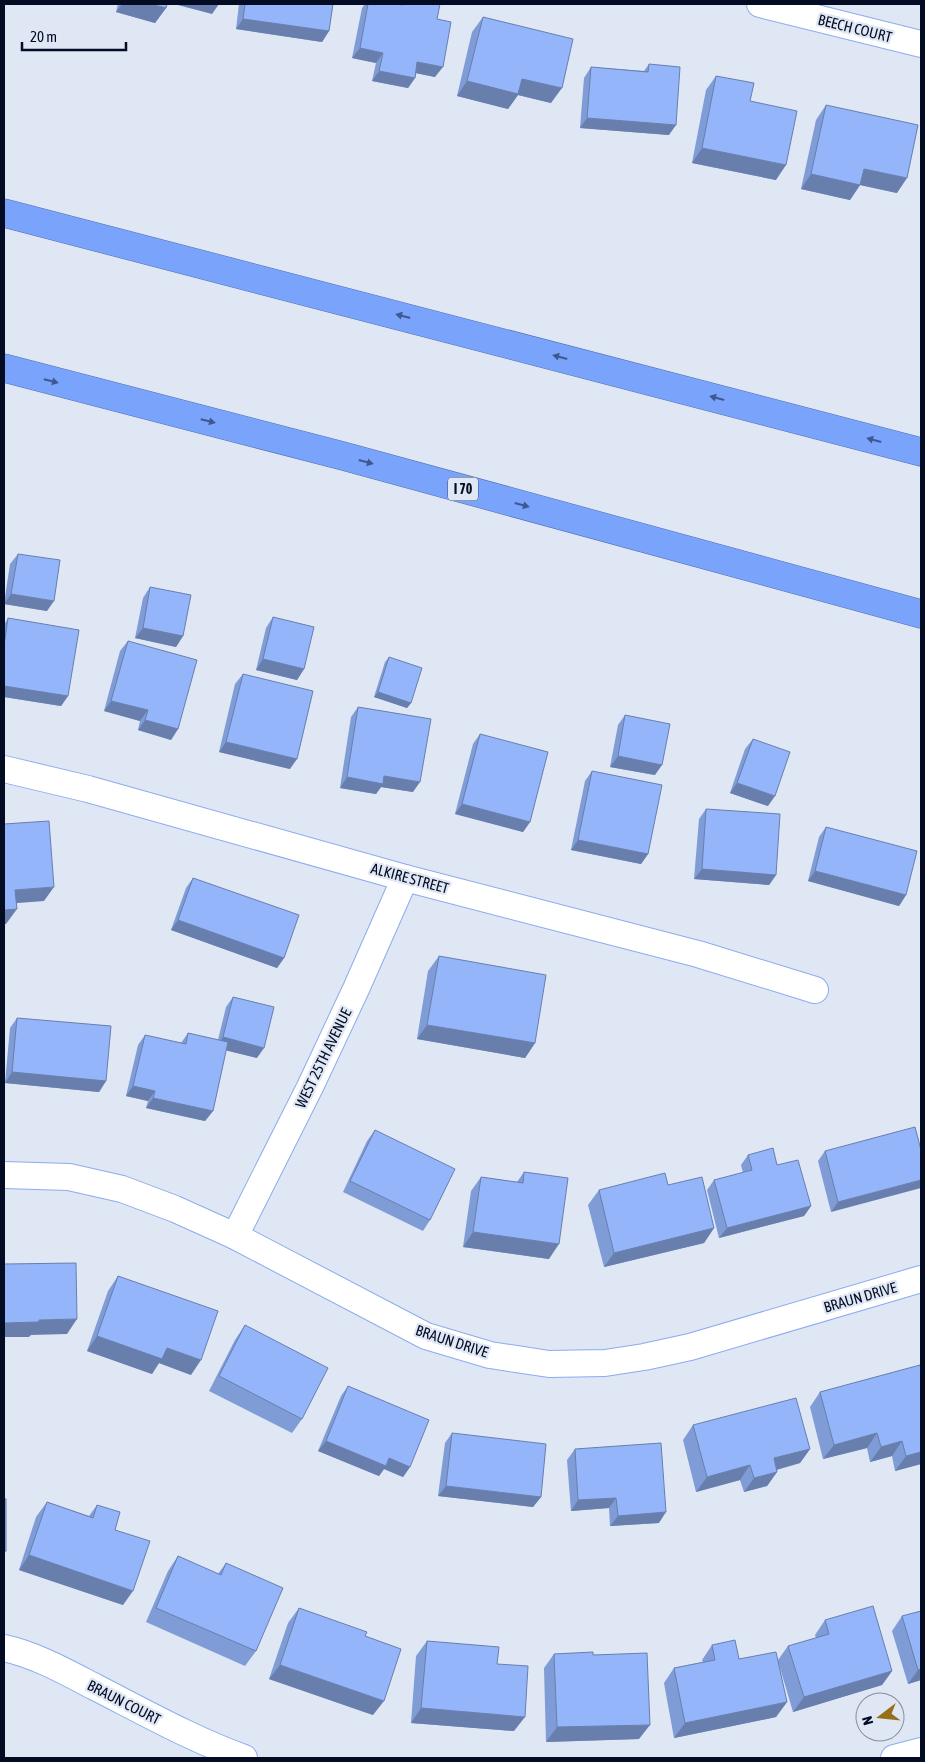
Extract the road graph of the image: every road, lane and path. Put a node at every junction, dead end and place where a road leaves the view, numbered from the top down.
1 (760, 4) edge
2 (921, 44) edge
3 (4, 213) edge
4 (4, 368) edge
5 (921, 452) edge
6 (921, 614) edge
7 (4, 769) edge
8 (405, 878) junction
9 (815, 990) dead end
10 (4, 1175) edge
11 (235, 1236) junction
12 (921, 1279) edge
13 (4, 1648) edge
14 (921, 1751) edge
15 (214, 1753) edge
16 (244, 1758) edge
17 (894, 1758) edge

1 - 2 street, BEECH COURT
5 -> 3 highway
4 -> 6 highway, I 70
7 - 8 street, ALKIRE STREET
8 - 9 street, ALKIRE STREET
8 - 11 street, WEST 25TH AVENUE
10 - 11 street, BRAUN DRIVE
11 - 12 street, BRAUN DRIVE
13 - 15 street, BRAUN COURT
14 - 17 street
15 - 16 street, BRAUN COURT

